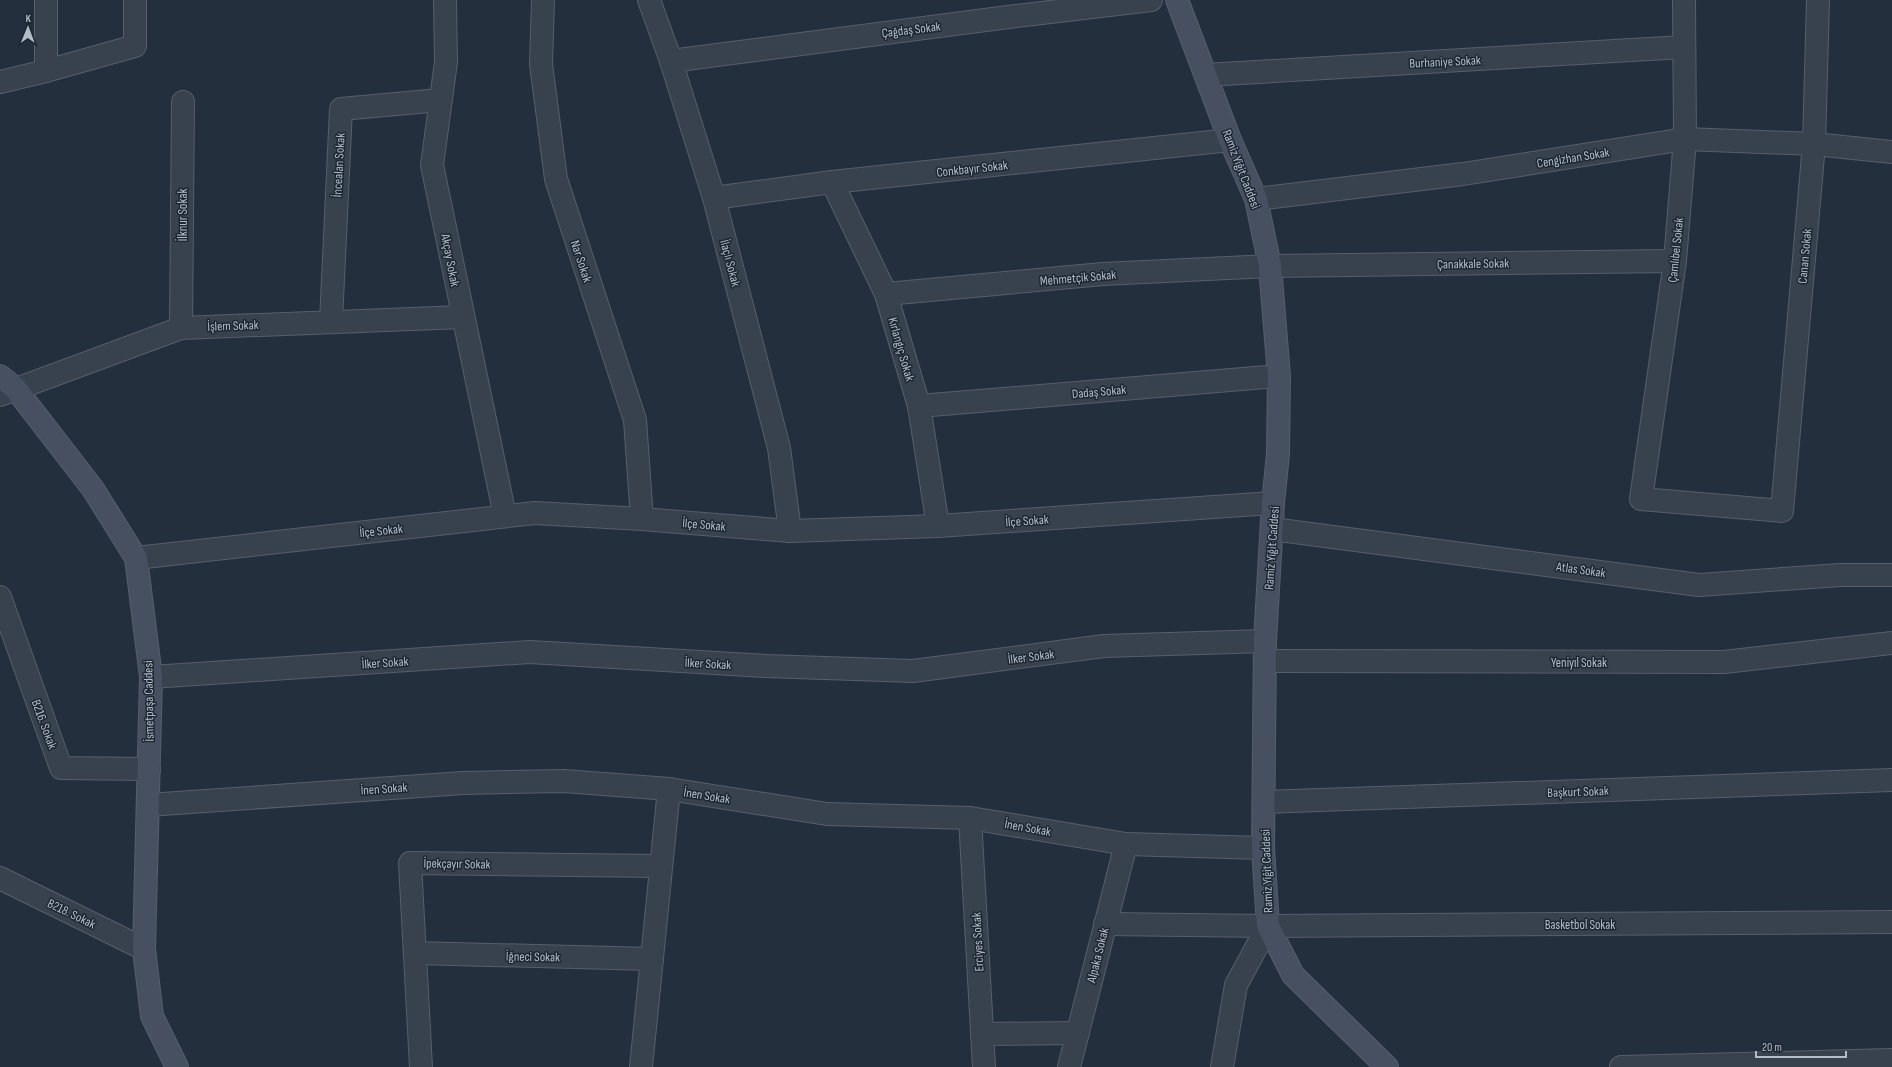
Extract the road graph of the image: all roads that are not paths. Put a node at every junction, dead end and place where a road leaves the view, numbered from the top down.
1 (46, 0) edge
2 (136, 0) edge
3 (445, 0) edge
4 (543, 0) edge
5 (649, 0) edge
6 (1151, 0) edge
7 (1177, 0) edge
8 (1684, 0) edge
9 (1818, 0) edge
10 (1683, 47) junction
11 (671, 61) junction
12 (46, 71) junction
13 (1206, 75) junction
14 (0, 82) edge
15 (440, 100) junction
16 (182, 102) dead end
17 (1685, 139) junction
18 (1230, 140) junction
19 (1814, 144) junction
20 (1892, 152) edge
21 (832, 182) junction
22 (714, 198) junction
23 (1256, 199) junction
24 (1675, 261) junction
25 (1270, 266) junction
26 (886, 294) junction
27 (462, 318) junction
28 (332, 321) junction
29 (181, 328) junction
30 (1279, 376) junction
31 (5, 386) edge
32 (919, 406) junction
33 (1641, 499) joint
34 (1273, 503) junction
35 (505, 516) junction
36 (642, 519) junction
37 (938, 526) junction
38 (1272, 529) junction
39 (790, 531) junction
40 (136, 558) junction
41 (1892, 575) edge
42 (0, 597) edge
43 (1892, 643) edge
44 (1265, 651) junction
45 (151, 677) junction
46 (149, 769) junction
47 (1892, 780) edge
48 (669, 789) junction
49 (1265, 802) junction
50 (148, 805) junction
51 (970, 818) junction
52 (1126, 844) junction
53 (1263, 848) junction
54 (661, 866) junction
55 (0, 878) edge
56 (1892, 922) edge
57 (1106, 924) junction
58 (1268, 926) junction
59 (144, 949) junction
60 (415, 953) junction
61 (652, 959) junction
62 (1078, 1033) junction
63 (982, 1034) junction
64 (1892, 1060) edge
65 (177, 1067) edge
66 (421, 1067) edge
67 (641, 1067) edge
68 (984, 1067) edge
69 (1069, 1067) edge
70 (1222, 1067) edge
71 (1387, 1067) edge
72 (1621, 1067) edge

1 - 12 street
2 - 12 street
3 - 15 street, Akçay Sokak
4 - 36 street, Nar Sokak
5 - 11 street, İlaçlı Sokak
6 - 11 street, Çağdaş Sokak
7 - 13 main road, Ramiz Yiğit Caddesi
8 - 10 street, Çamlıbel Sokak
9 - 19 street, Canan Sokak
10 - 13 street, Burhaniye Sokak
10 - 17 street, Çamlıbel Sokak
11 - 22 street, İlaçlı Sokak
12 - 14 street
13 - 18 main road, Ramiz Yiğit Caddesi
15 - 27 street, Akçay Sokak
15 - 28 street, İncealan Sokak
16 - 29 street, İlknur Sokak
17 - 19 street, Cengizhan Sokak
17 - 23 street, Cengizhan Sokak
17 - 24 street, Çamlıbel Sokak
18 - 21 street, Conkbayır Sokak
18 - 23 main road, Ramiz Yiğit Caddesi
19 - 20 street, Cengizhan Sokak
19 - 33 street, Canan Sokak
21 - 22 street, Conkbayır Sokak
21 - 26 street, Kırlangıç Sokak
22 - 39 street, İlaçlı Sokak
23 - 25 main road, Ramiz Yiğit Caddesi
24 - 25 street, Çanakkale Sokak
24 - 33 street, Çamlıbel Sokak
25 - 26 street, Mehmetçik Sokak
25 - 30 main road, Ramiz Yiğit Caddesi
26 - 32 street, Kırlangıç Sokak
27 - 28 street, İşlem Sokak
27 - 35 street, Akçay Sokak
28 - 29 street, İşlem Sokak
29 - 31 street, İşlem Sokak
30 - 32 street, Dadaş Sokak
30 - 34 main road, Ramiz Yiğit Caddesi
31 - 40 main road, İsmetpaşa Caddesi
32 - 37 street, Kırlangıç Sokak
34 - 37 street, İlçe Sokak
34 - 38 main road, Ramiz Yiğit Caddesi
35 - 36 street, İlçe Sokak
35 - 40 street, İlçe Sokak
36 - 39 street, İlçe Sokak
37 - 39 street, İlçe Sokak
38 - 41 street, Atlas Sokak
38 - 44 main road, Ramiz Yiğit Caddesi
40 - 45 main road, İsmetpaşa Caddesi
42 - 46 street, B216. Sokak
43 - 44 street, Yeniyıl Sokak
44 - 45 street, İlker Sokak
44 - 49 main road, Ramiz Yiğit Caddesi
45 - 46 main road, İsmetpaşa Caddesi
46 - 50 main road, İsmetpaşa Caddesi
47 - 49 street, Başkurt Sokak
48 - 50 street, İnen Sokak
48 - 51 street, İnen Sokak
48 - 54 street
49 - 53 main road, Ramiz Yiğit Caddesi
50 - 59 main road, İsmetpaşa Caddesi
51 - 52 street, İnen Sokak
51 - 63 street, Erciyes Sokak
52 - 53 street, İnen Sokak
52 - 57 street, Alpaka Sokak
53 - 58 main road, Ramiz Yiğit Caddesi
54 - 60 street, İpekçayır Sokak
54 - 61 street
55 - 59 street, B218. Sokak
56 - 58 street, Basketbol Sokak
57 - 58 street, Basketbol Sokak
57 - 62 street, Alpaka Sokak
58 - 70 street
58 - 71 main road, Ramiz Yiğit Caddesi
59 - 65 main road, İsmetpaşa Caddesi
60 - 61 street, İğneci Sokak
60 - 66 street, İpekçayır Sokak
61 - 67 street
62 - 63 street
62 - 69 street, Alpaka Sokak
63 - 68 street, Erciyes Sokak
64 - 72 street

